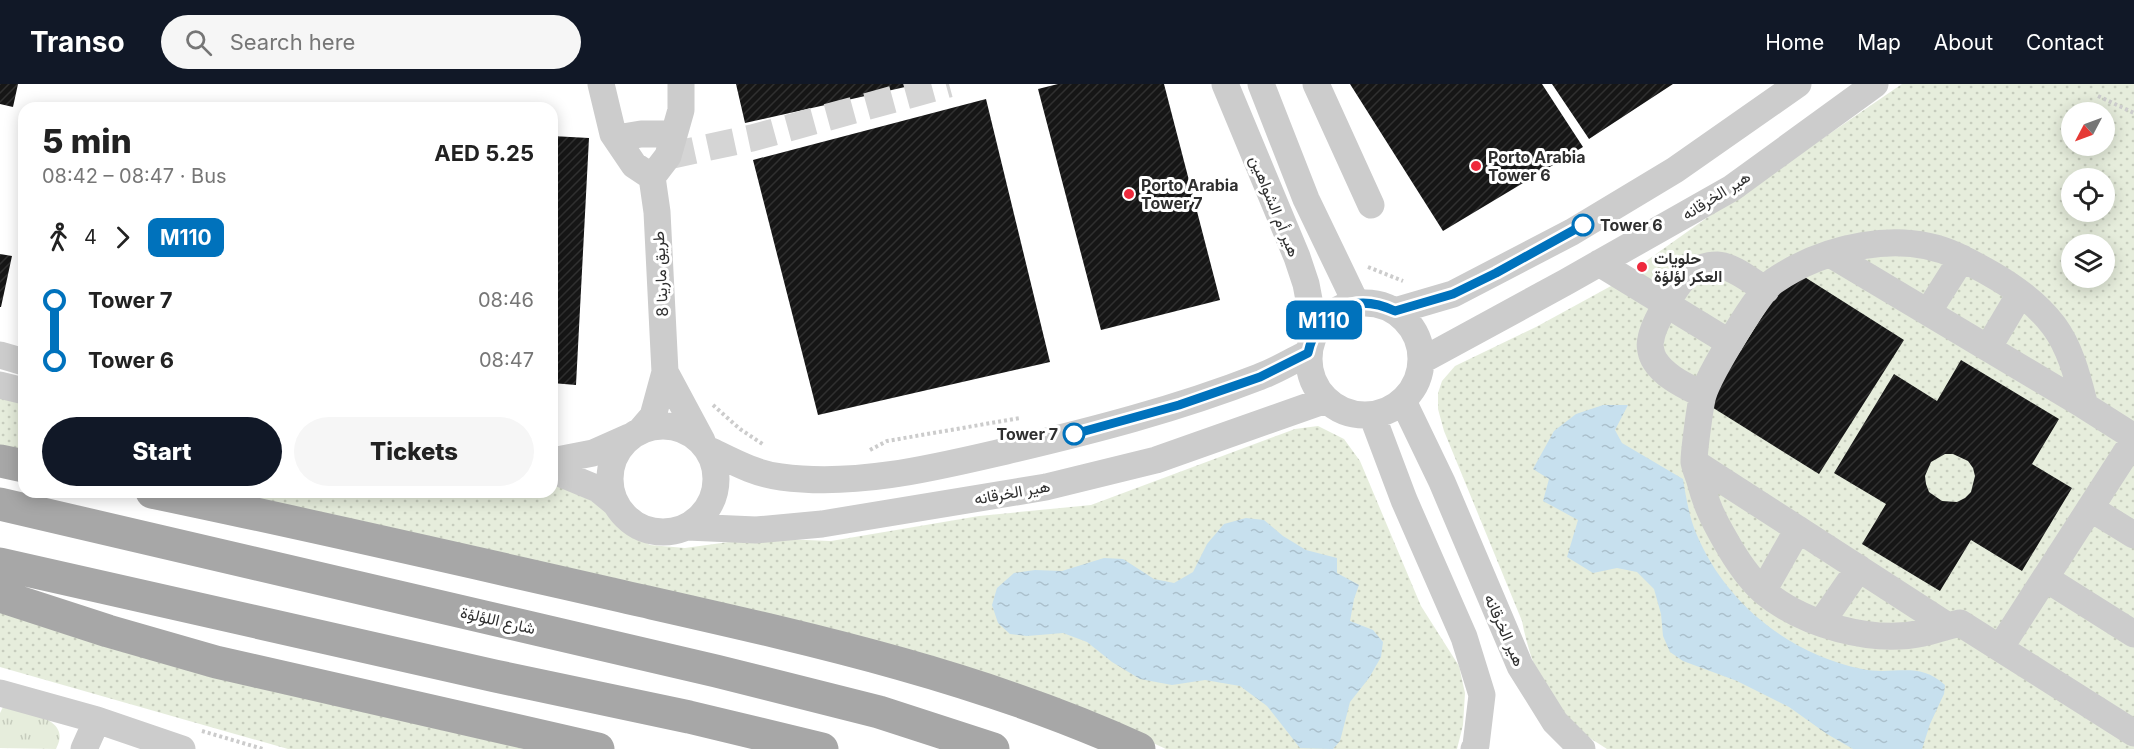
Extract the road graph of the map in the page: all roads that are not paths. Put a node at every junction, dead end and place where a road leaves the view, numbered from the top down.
1 (601, 84) edge
2 (681, 84) edge
3 (1225, 84) edge
4 (1261, 84) edge
5 (1316, 84) edge
6 (1798, 84) edge
7 (1875, 84) edge
8 (673, 134) junction
9 (617, 138) junction
10 (652, 177) junction
11 (1371, 205) dead end
12 (1830, 254) junction
13 (1962, 258) junction
14 (1599, 263) junction
15 (1766, 290) junction
16 (2020, 294) junction
17 (1356, 303) junction
18 (1668, 304) junction
19 (1395, 311) junction
20 (1928, 312) junction
21 (1312, 342) junction
22 (1730, 343) junction
23 (1988, 348) junction
24 (0, 355) edge
25 (18, 360) edge
26 (1422, 361) junction
27 (670, 383) junction
28 (0, 385) edge
29 (18, 390) edge
30 (1703, 395) junction
31 (1326, 400) junction
32 (1403, 401) junction
33 (2085, 406) junction
34 (1372, 415) junction
35 (635, 433) junction
36 (2134, 438) edge
37 (706, 446) junction
38 (558, 460) edge
39 (0, 461) edge
40 (1694, 462) junction
41 (18, 465) edge
42 (558, 472) edge
43 (181, 498) edge
44 (615, 503) junction
45 (0, 504) edge
46 (2090, 508) junction
47 (687, 527) junction
48 (1798, 529) junction
49 (2134, 535) edge
50 (0, 564) edge
51 (1859, 568) junction
52 (2045, 579) junction
53 (1763, 591) junction
54 (0, 596) edge
55 (1821, 623) junction
56 (1948, 626) junction
57 (2134, 634) edge
58 (2000, 648) junction
59 (0, 693) edge
60 (97, 720) junction
61 (2134, 733) edge
62 (558, 743) edge
63 (84, 749) edge
64 (182, 749) edge
65 (598, 749) edge
66 (822, 749) edge
67 (993, 749) edge
68 (1139, 749) edge
69 (1474, 749) edge
70 (1582, 749) edge

1 - 9 street
2 - 8 street
3 - 21 street, هير أم الشواهين
4 - 17 street, هير أم الشواهين
5 - 11 street
6 - 19 street
7 - 14 street, هير الخرقانه
8 - 9 street
8 - 10 street
9 - 10 street
10 - 27 street, طريق مارينا 8
12 - 13 street
12 - 15 street
12 - 20 street
13 - 16 street
13 - 20 street
14 - 18 street
14 - 26 street, هير الخرقانه
15 - 18 street
15 - 22 street
16 - 23 street
16 - 33 street
17 - 19 street
17 - 21 street
18 - 22 street
18 - 30 street
19 - 26 street
20 - 23 street
21 - 31 street
21 - 37 street
22 - 30 street
23 - 33 street
24 - 25 street
26 - 32 street
27 - 35 street, طريق مارينا 8
27 - 37 street, طريق مارينا 8
28 - 29 street
30 - 40 street
31 - 34 street
31 - 47 street, هير الخرقانه
32 - 34 street
32 - 70 street, هير الخرقانه
33 - 36 street
34 - 69 street
35 - 37 street
35 - 38 street
35 - 44 street
36 - 46 street
37 - 47 street
39 - 41 main road
40 - 48 street
40 - 53 street
42 - 44 street
43 - 68 main road
44 - 47 street
45 - 67 main road, شارع اللؤلؤة
46 - 49 street
46 - 52 street
48 - 51 street
48 - 53 street
50 - 66 main road
51 - 55 street
51 - 56 street
52 - 57 street
52 - 58 street
53 - 55 street
54 - 62 main road
55 - 56 street
56 - 58 street
58 - 61 street
59 - 60 street
60 - 63 street
60 - 64 street
62 - 65 main road

